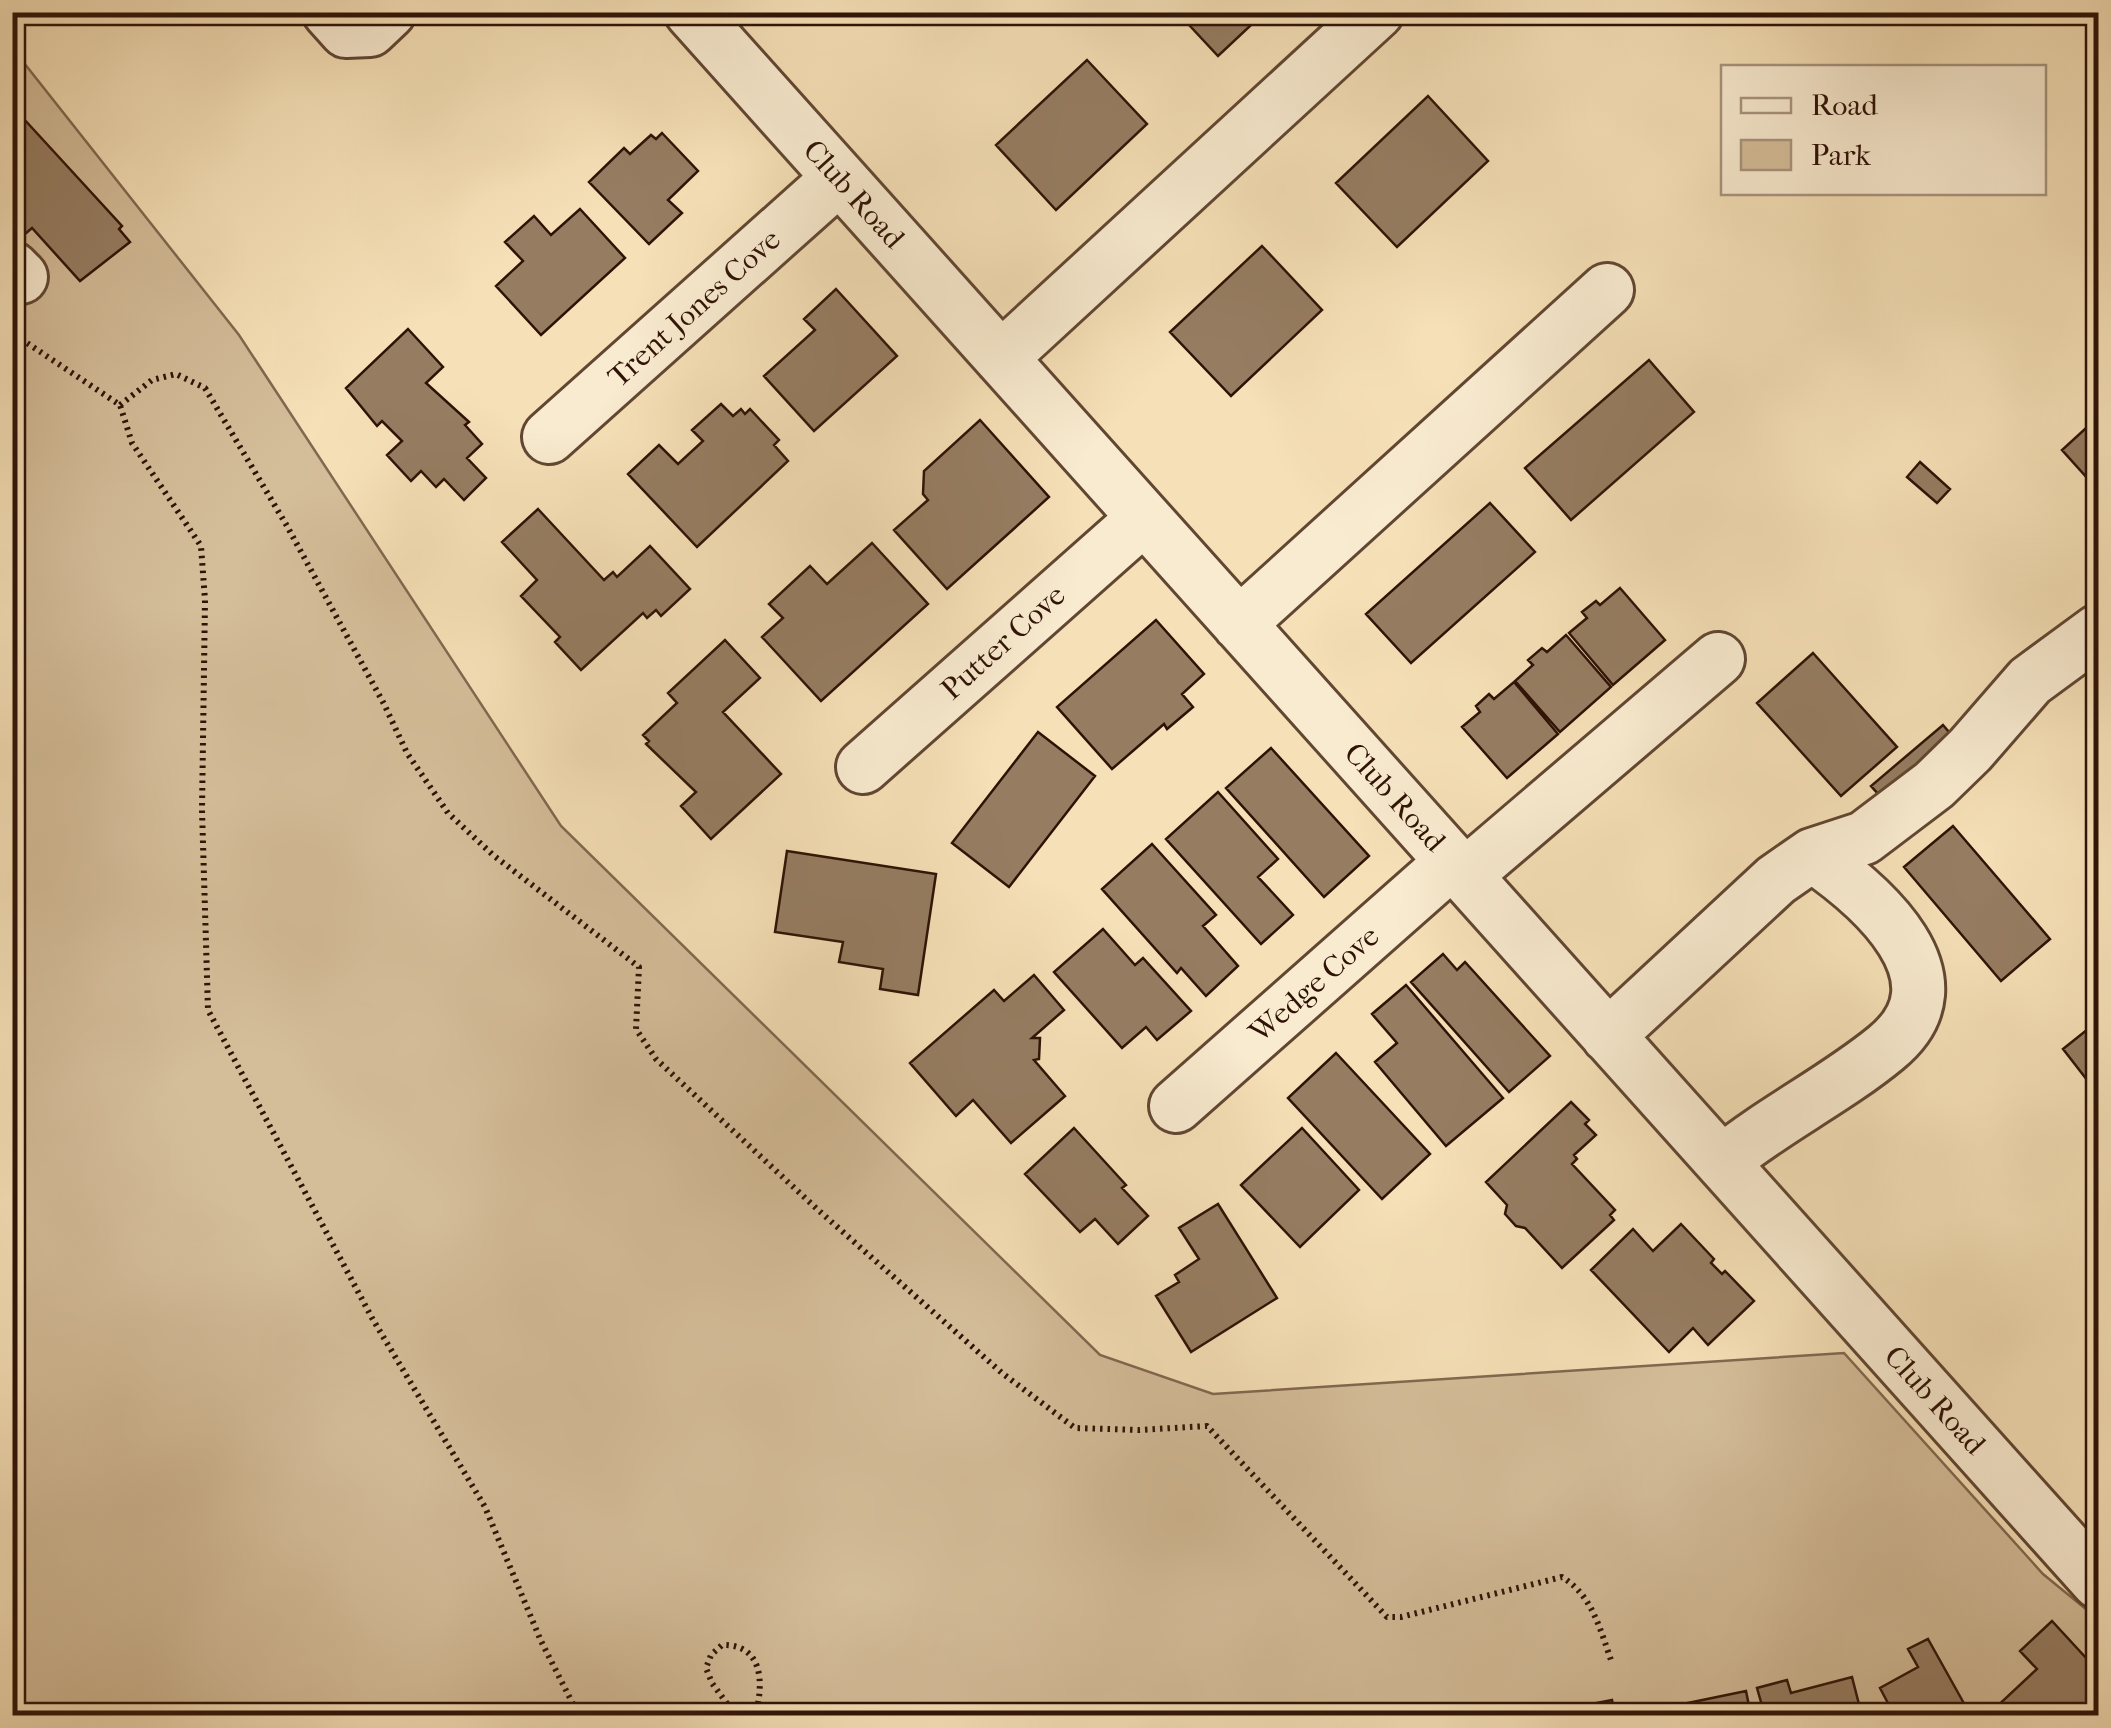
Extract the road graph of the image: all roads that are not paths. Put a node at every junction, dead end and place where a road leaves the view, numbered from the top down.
1 (329, 12) edge
2 (389, 12) edge
3 (691, 12) edge
4 (1377, 12) edge
5 (839, 178) junction
6 (1607, 290) dead end
7 (1000, 358) junction
8 (549, 437) dead end
9 (1144, 518) junction
10 (1239, 624) junction
11 (2098, 631) edge
12 (1718, 659) dead end
13 (863, 766) dead end
14 (1812, 855) junction
15 (1458, 869) junction
16 (1608, 1036) junction
17 (1176, 1106) dead end
18 (1722, 1162) junction
19 (2098, 1582) edge

1 - 2 street
3 - 5 street, Club Road
4 - 7 street
5 - 7 street, Club Road
5 - 8 street, Trent Jones Cove
6 - 10 street
7 - 9 street, Club Road
9 - 10 street, Club Road
9 - 13 street, Putter Cove
10 - 15 street, Club Road
11 - 14 street
12 - 15 street, Wedge Cove
14 - 16 street
14 - 18 street
15 - 16 street, Club Road
15 - 17 street, Wedge Cove
16 - 18 street, Club Road
18 - 19 street, Club Road

